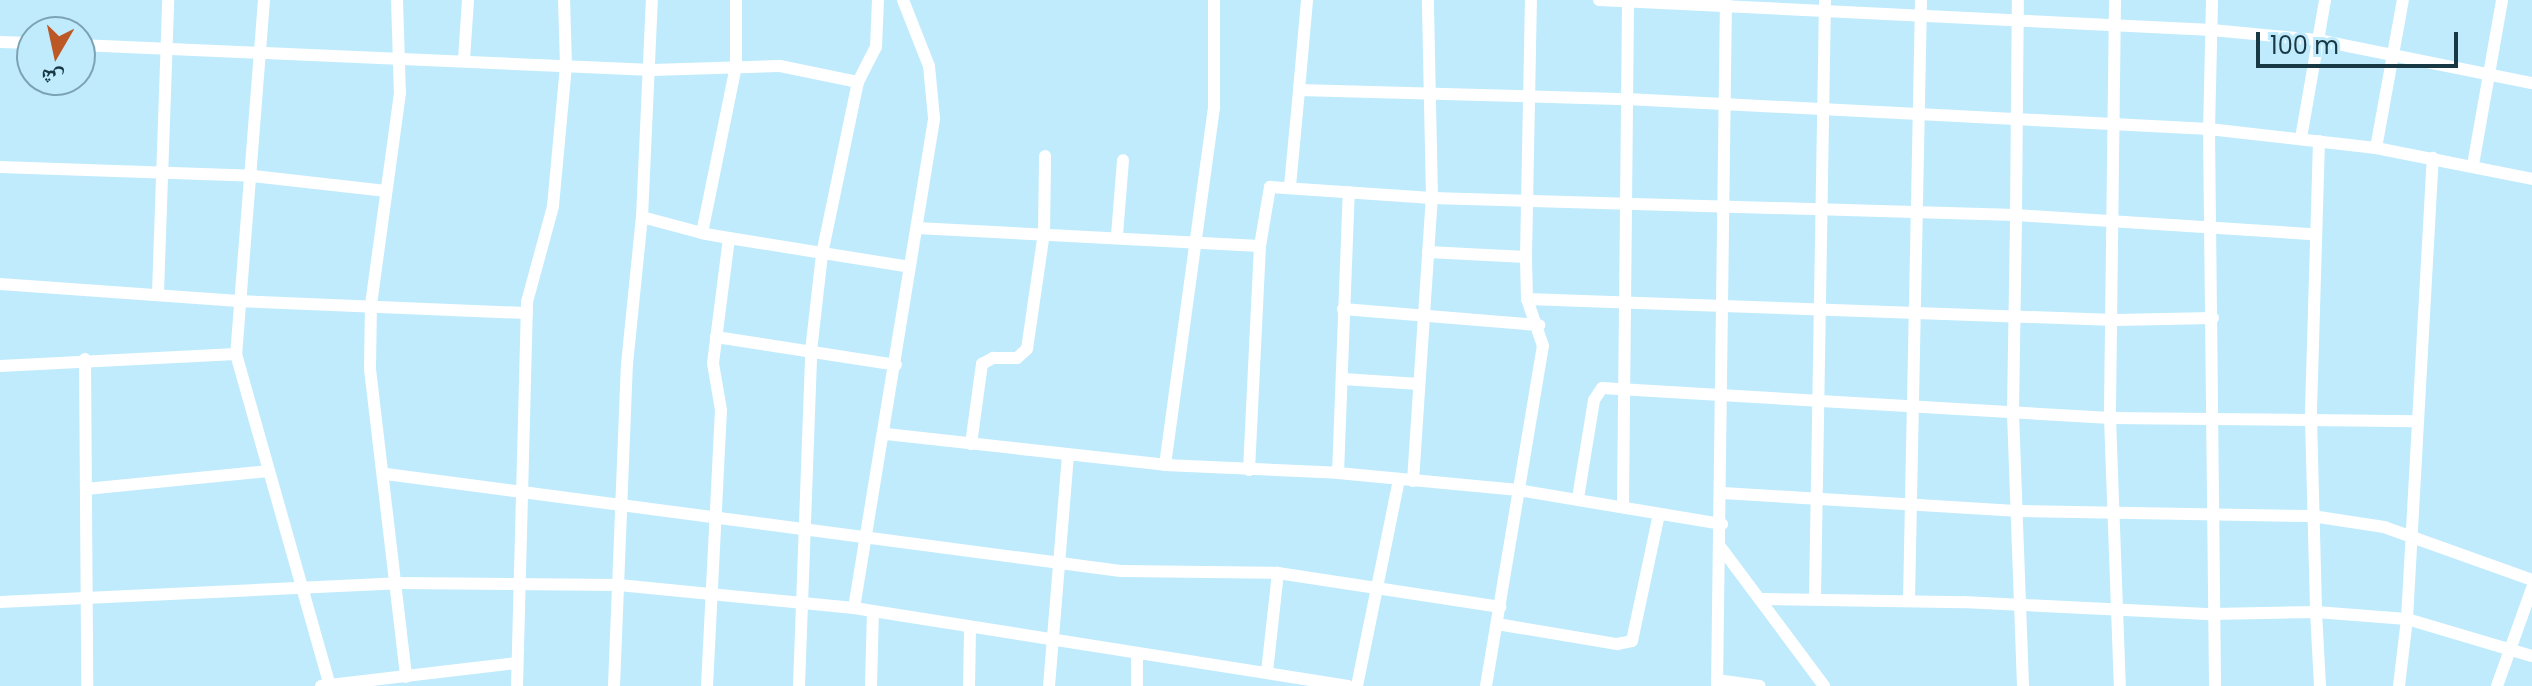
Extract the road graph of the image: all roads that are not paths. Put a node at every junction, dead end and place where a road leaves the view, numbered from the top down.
1 (168, 0) edge
2 (264, 0) edge
3 (397, 0) edge
4 (468, 0) edge
5 (564, 0) edge
6 (652, 0) edge
7 (736, 0) edge
8 (878, 0) edge
9 (903, 0) edge
10 (1214, 0) edge
11 (1307, 0) edge
12 (1428, 0) edge
13 (1531, 0) edge
14 (1599, 0) edge
15 (1921, 0) edge
16 (2018, 0) edge
17 (2115, 0) edge
18 (2212, 0) edge
19 (2325, 0) edge
20 (2403, 0) edge
21 (2502, 0) edge
22 (1628, 1) edge
23 (1726, 4) edge
24 (1825, 6) edge
25 (1921, 18) junction
26 (2018, 22) junction
27 (2115, 26) junction
28 (2212, 30) junction
29 (2318, 40) junction
30 (96, 46) edge
31 (167, 48) junction
32 (261, 50) junction
33 (2393, 54) junction
34 (401, 57) junction
35 (464, 60) junction
36 (566, 66) junction
37 (736, 66) junction
38 (652, 70) junction
39 (2488, 74) junction
40 (858, 82) junction
41 (2532, 83) edge
42 (1299, 90) junction
43 (1433, 93) junction
44 (1530, 97) junction
45 (1627, 99) junction
46 (1726, 104) junction
47 (1823, 109) junction
48 (1917, 113) junction
49 (2018, 118) junction
50 (2112, 123) junction
51 (2209, 129) junction
52 (2301, 138) junction
53 (2319, 141) junction
54 (2376, 148) junction
55 (1045, 156) dead end
56 (2433, 158) junction
57 (1123, 160) dead end
58 (2473, 165) junction
59 (0, 167) edge
60 (162, 174) junction
61 (253, 176) junction
62 (2532, 179) edge
63 (1290, 186) junction
64 (386, 191) junction
65 (1349, 192) junction
66 (1432, 198) junction
67 (1626, 200) junction
68 (1529, 201) junction
69 (1725, 204) junction
70 (1821, 210) junction
71 (1916, 215) junction
72 (2016, 215) junction
73 (642, 217) junction
74 (2114, 220) junction
75 (917, 228) junction
76 (2210, 228) junction
77 (1044, 232) junction
78 (702, 233) junction
79 (2313, 234) junction
80 (1117, 235) junction
81 (729, 238) junction
82 (1197, 241) junction
83 (1260, 246) junction
84 (1428, 252) junction
85 (822, 254) junction
86 (1526, 257) junction
87 (910, 267) junction
88 (0, 284) edge
89 (158, 293) junction
90 (1527, 299) junction
91 (1626, 300) junction
92 (238, 301) junction
93 (371, 304) junction
94 (1723, 304) junction
95 (1820, 306) junction
96 (1343, 309) junction
97 (1916, 310) junction
98 (527, 313) junction
99 (1423, 317) junction
100 (2015, 317) junction
101 (2213, 318) junction
102 (2115, 320) junction
103 (1539, 325) junction
104 (716, 337) junction
105 (811, 351) junction
106 (236, 354) junction
107 (85, 359) junction
108 (896, 365) junction
109 (0, 366) edge
110 (1343, 379) junction
111 (1419, 384) junction
112 (1626, 391) junction
113 (1723, 396) junction
114 (1820, 401) junction
115 (1914, 407) junction
116 (2013, 411) junction
117 (2215, 417) junction
118 (2110, 418) junction
119 (2311, 418) junction
120 (2416, 421) junction
121 (886, 434) junction
122 (971, 444) junction
123 (1068, 455) junction
124 (1165, 465) junction
125 (1249, 470) junction
126 (268, 471) junction
127 (1338, 473) junction
128 (386, 474) junction
129 (1406, 481) junction
130 (86, 489) junction
131 (1518, 490) junction
132 (521, 492) junction
133 (1723, 493) junction
134 (1816, 497) junction
135 (1578, 498) junction
136 (1910, 501) junction
137 (624, 507) junction
138 (1623, 507) junction
139 (2019, 511) junction
140 (2117, 513) junction
141 (1659, 514) junction
142 (2213, 515) junction
143 (2312, 516) junction
144 (713, 519) junction
145 (1722, 524) junction
146 (801, 530) junction
147 (868, 538) junction
148 (2410, 538) junction
149 (1722, 549) junction
150 (1062, 564) junction
151 (1278, 573) junction
152 (2532, 580) edge
153 (398, 583) junction
154 (520, 584) junction
155 (619, 585) junction
156 (1377, 587) junction
157 (2532, 588) edge
158 (303, 590) junction
159 (710, 591) junction
160 (1815, 598) junction
161 (89, 599) junction
162 (1761, 599) junction
163 (1909, 600) junction
164 (0, 602) edge
165 (800, 602) junction
166 (2020, 605) junction
167 (1500, 607) junction
168 (854, 608) junction
169 (873, 611) junction
170 (2116, 612) junction
171 (2316, 612) junction
172 (2212, 614) junction
173 (2407, 619) junction
174 (1497, 624) junction
175 (970, 627) junction
176 (1054, 638) junction
177 (2509, 650) junction
178 (1137, 653) junction
179 (2532, 656) edge
180 (517, 663) junction
181 (1267, 672) junction
182 (406, 677) junction
183 (1717, 683) edge
184 (87, 686) edge
185 (321, 686) edge
186 (330, 686) edge
187 (517, 686) edge
188 (614, 686) edge
189 (707, 686) edge
190 (799, 686) edge
191 (871, 686) edge
192 (969, 686) edge
193 (1049, 686) edge
194 (1137, 686) edge
195 (1348, 686) edge
196 (1357, 686) edge
197 (1486, 686) edge
198 (1760, 686) edge
199 (1824, 686) edge
200 (2023, 686) edge
201 (2120, 686) edge
202 (2215, 686) edge
203 (2320, 686) edge
204 (2399, 686) edge
205 (2497, 686) edge

1 - 31 street
2 - 32 street
3 - 34 street
4 - 35 street
5 - 36 street
6 - 38 street
7 - 37 street
8 - 40 street
9 - 75 street
10 - 82 street
11 - 42 street
12 - 43 street
13 - 44 street
14 - 22 street
15 - 25 street
16 - 26 street
17 - 27 street
18 - 28 street
19 - 29 street
20 - 33 street
21 - 39 street
22 - 23 street
22 - 45 street
23 - 24 street
23 - 46 street
24 - 25 street
24 - 47 street
25 - 26 street
25 - 48 street
26 - 27 street
26 - 49 street
27 - 28 street
27 - 50 street
28 - 29 street
28 - 51 street
29 - 33 street
29 - 52 street
30 - 31 street
31 - 32 street
31 - 60 street
32 - 34 street
32 - 61 street
33 - 39 street
33 - 54 street
34 - 35 street
34 - 64 street
35 - 36 street
36 - 38 street
36 - 98 street
37 - 38 street
37 - 40 street
37 - 78 street
38 - 73 street
39 - 41 street
39 - 58 street
40 - 85 street
42 - 43 street
42 - 63 street
43 - 44 street
43 - 66 street
44 - 45 street
44 - 68 street
45 - 46 street
45 - 67 street
46 - 47 street
46 - 69 street
47 - 48 street
47 - 70 street
48 - 49 street
48 - 71 street
49 - 50 street
49 - 72 street
50 - 51 street
50 - 74 street
51 - 52 street
51 - 76 street
52 - 53 street
53 - 54 street
53 - 79 street
54 - 56 street
55 - 77 street
56 - 58 street
56 - 120 street
57 - 80 street
58 - 62 street
59 - 60 street
60 - 61 street
60 - 89 street
61 - 64 street
61 - 92 street
63 - 65 street
63 - 83 street
64 - 93 street
65 - 66 street
65 - 96 street
66 - 68 street
66 - 84 street
67 - 68 street
67 - 69 street
67 - 91 street
68 - 86 street
69 - 70 street
69 - 94 street
70 - 71 street
70 - 95 street
71 - 72 street
71 - 97 street
72 - 74 street
72 - 100 street
73 - 78 street
73 - 137 street
74 - 76 street
74 - 102 street
75 - 77 street
75 - 87 street
76 - 79 street
76 - 101 street
77 - 80 street
77 - 122 street
78 - 81 street
79 - 119 street
80 - 82 street
81 - 85 street
81 - 104 street
82 - 83 street
82 - 124 street
83 - 125 street
84 - 86 street
84 - 99 street
85 - 87 street
85 - 105 street
86 - 90 street
87 - 108 street
88 - 89 street
89 - 92 street
90 - 91 street
90 - 103 street
91 - 94 street
91 - 112 street
92 - 93 street
92 - 106 street
93 - 98 street
93 - 128 street
94 - 95 street
94 - 113 street
95 - 97 street
95 - 114 street
96 - 99 street
96 - 110 street
97 - 100 street
97 - 115 street
98 - 132 street
99 - 103 street
99 - 111 street
100 - 102 street
100 - 116 street
101 - 102 street
101 - 117 street
102 - 118 street
103 - 131 street
104 - 105 street
104 - 144 street
105 - 108 street
105 - 146 street
106 - 107 street
106 - 126 street
107 - 109 street
107 - 130 street
108 - 121 street
110 - 111 street
110 - 127 street
111 - 129 street
112 - 113 street
112 - 135 street
112 - 138 street
113 - 114 street
113 - 133 street
114 - 115 street
114 - 134 street
115 - 116 street
115 - 136 street
116 - 118 street
116 - 139 street
117 - 118 street
117 - 119 street
117 - 142 street
118 - 140 street
119 - 120 street
119 - 143 street
120 - 148 street
121 - 122 street
121 - 147 street
122 - 123 street
123 - 124 street
123 - 150 street
124 - 125 street
125 - 127 street
126 - 130 street
126 - 158 street
127 - 129 street
128 - 132 street
128 - 153 street
129 - 131 street
129 - 156 street
130 - 161 street
131 - 135 street
131 - 167 street
132 - 137 street
132 - 154 street
133 - 134 street
133 - 145 street
134 - 136 street
134 - 160 street
135 - 138 street
136 - 139 street
136 - 163 street
137 - 144 street
137 - 155 street
138 - 141 street
139 - 140 street
139 - 166 street
140 - 142 street
140 - 170 street
141 - 145 street
141 - 174 street
142 - 143 street
142 - 172 street
143 - 148 street
143 - 171 street
144 - 146 street
144 - 159 street
145 - 149 street
146 - 147 street
146 - 165 street
147 - 150 street
147 - 168 street
148 - 152 street
148 - 173 street
149 - 162 street
149 - 183 street
150 - 151 street
150 - 176 street
151 - 156 street
151 - 181 street
153 - 154 street
153 - 158 street
153 - 182 street
154 - 155 street
154 - 180 street
155 - 159 street
155 - 188 street
156 - 167 street
156 - 196 street
157 - 177 street
158 - 161 street
158 - 186 street
159 - 165 street
159 - 189 street
160 - 162 street
160 - 163 street
161 - 164 street
161 - 184 street
162 - 199 street
163 - 166 street
165 - 168 street
165 - 190 street
166 - 170 street
166 - 200 street
167 - 174 street
168 - 169 street
169 - 175 street
169 - 191 street
170 - 172 street
170 - 201 street
171 - 172 street
171 - 173 street
171 - 203 street
172 - 202 street
173 - 177 street
173 - 204 street
174 - 197 street
175 - 176 street
175 - 192 street
176 - 178 street
176 - 193 street
177 - 179 street
177 - 205 street
178 - 181 street
178 - 194 street
180 - 182 street
180 - 187 street
181 - 195 street
182 - 186 street
183 - 198 street
185 - 186 street

